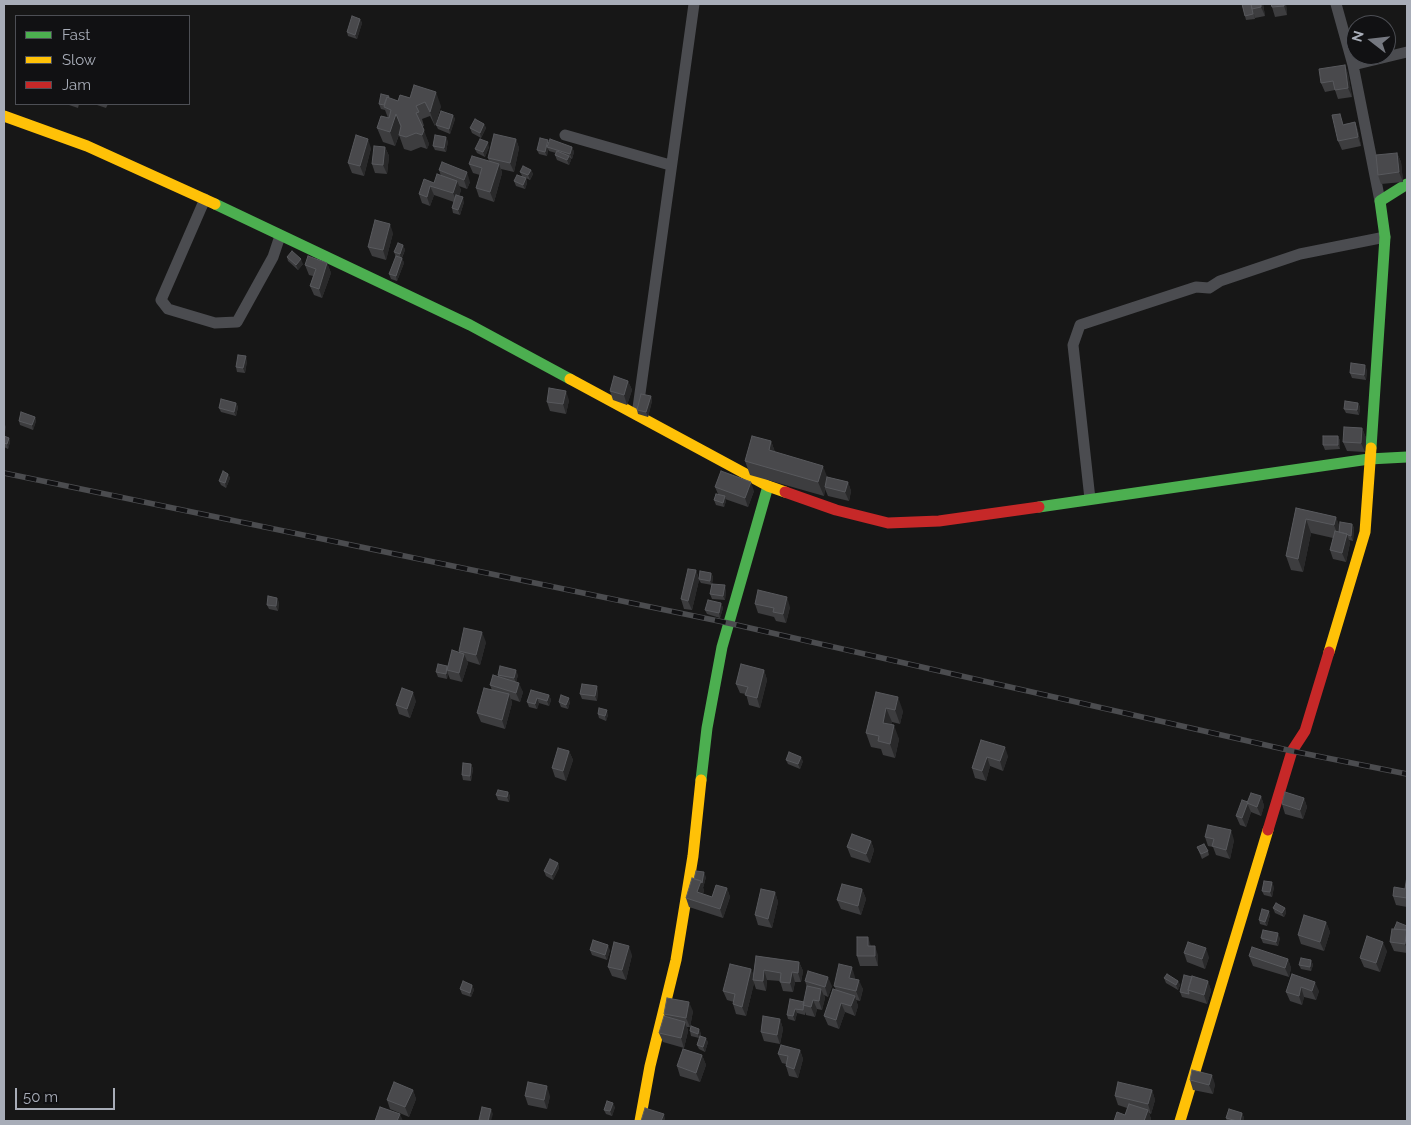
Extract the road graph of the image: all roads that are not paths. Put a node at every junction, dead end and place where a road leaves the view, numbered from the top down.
1 (694, 4) edge
2 (1336, 4) edge
3 (1346, 39) edge
4 (1353, 65) edge
5 (4, 116) edge
6 (565, 135) dead end
7 (670, 164) junction
8 (1407, 184) edge
9 (205, 199) junction
10 (1380, 201) junction
11 (280, 236) junction
12 (1386, 237) junction
13 (637, 415) junction
14 (1407, 458) edge
15 (1370, 459) junction
16 (768, 486) junction
17 (1090, 499) junction
18 (640, 1121) edge
19 (1180, 1121) edge

1 - 7 street
2 - 3 street
4 - 10 street
5 - 9 street
6 - 7 street
7 - 13 street
8 - 10 street
9 - 11 street
9 - 11 street
10 - 12 street
11 - 13 street
12 - 15 street
12 - 17 street
13 - 16 street
14 - 15 street
15 - 17 street
15 - 19 street
16 - 17 street
16 - 18 street

